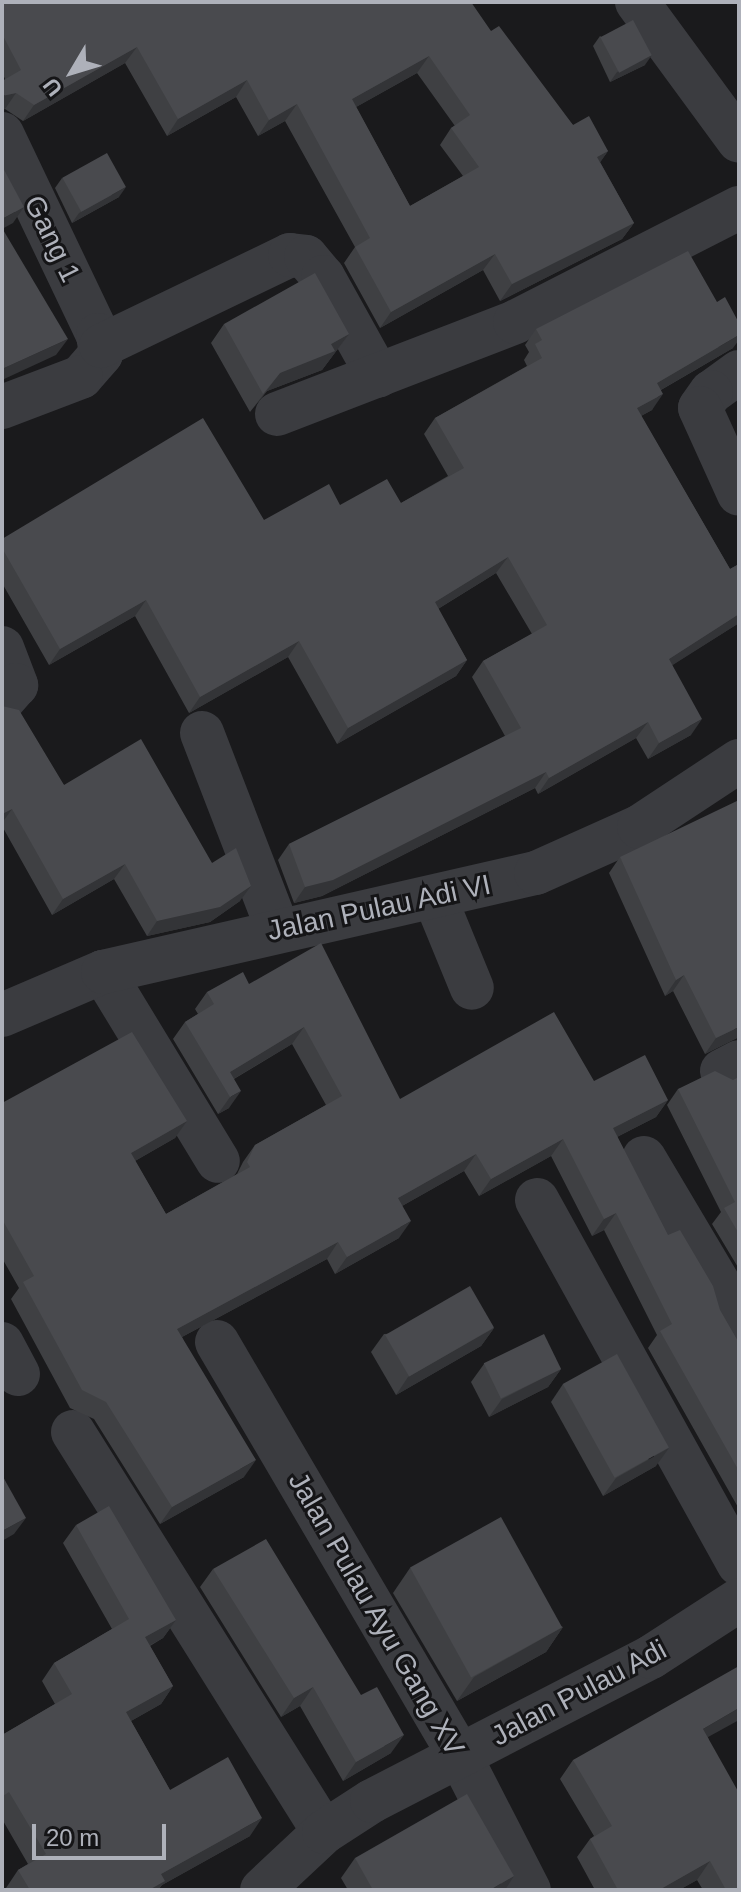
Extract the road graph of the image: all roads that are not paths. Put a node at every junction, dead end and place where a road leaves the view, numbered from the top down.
1 (637, 2) edge
2 (2, 134) edge
3 (739, 141) edge
4 (739, 208) edge
5 (101, 346) junction
6 (739, 372) edge
7 (378, 376) junction
8 (2, 407) edge
9 (277, 414) dead end
10 (739, 494) edge
11 (2, 648) edge
12 (2, 701) edge
13 (202, 733) dead end
14 (739, 761) edge
15 (435, 898) junction
16 (278, 930) junction
17 (103, 972) junction
18 (472, 988) dead end
19 (2, 1015) edge
20 (644, 1158) dead end
21 (218, 1161) dead end
22 (537, 1200) dead end
23 (739, 1318) edge
24 (217, 1342) dead end
25 (73, 1432) dead end
26 (739, 1564) edge
27 (739, 1600) edge
28 (460, 1756) junction
29 (324, 1832) junction
30 (262, 1890) edge
31 (529, 1890) edge

1 - 3 street
2 - 5 street, Gang 1
4 - 7 street
5 - 7 street
5 - 8 street
6 - 10 street
7 - 9 street
11 - 12 street
13 - 16 street
14 - 15 street, Jalan Pulau Adi VI
15 - 16 street, Jalan Pulau Adi VI
15 - 18 street
16 - 17 street, Jalan Pulau Adi VI
17 - 19 street, Jalan Pulau Adi VI
17 - 21 street
20 - 23 street
22 - 26 street
24 - 28 street, Jalan Pulau Ayu Gang XV
25 - 29 street
27 - 28 street, Jalan Pulau Adi
28 - 29 street, Jalan Pulau Adi
28 - 31 street, Jalan Pulau Ayu Gang XV
29 - 30 street, Jalan Pulau Adi

